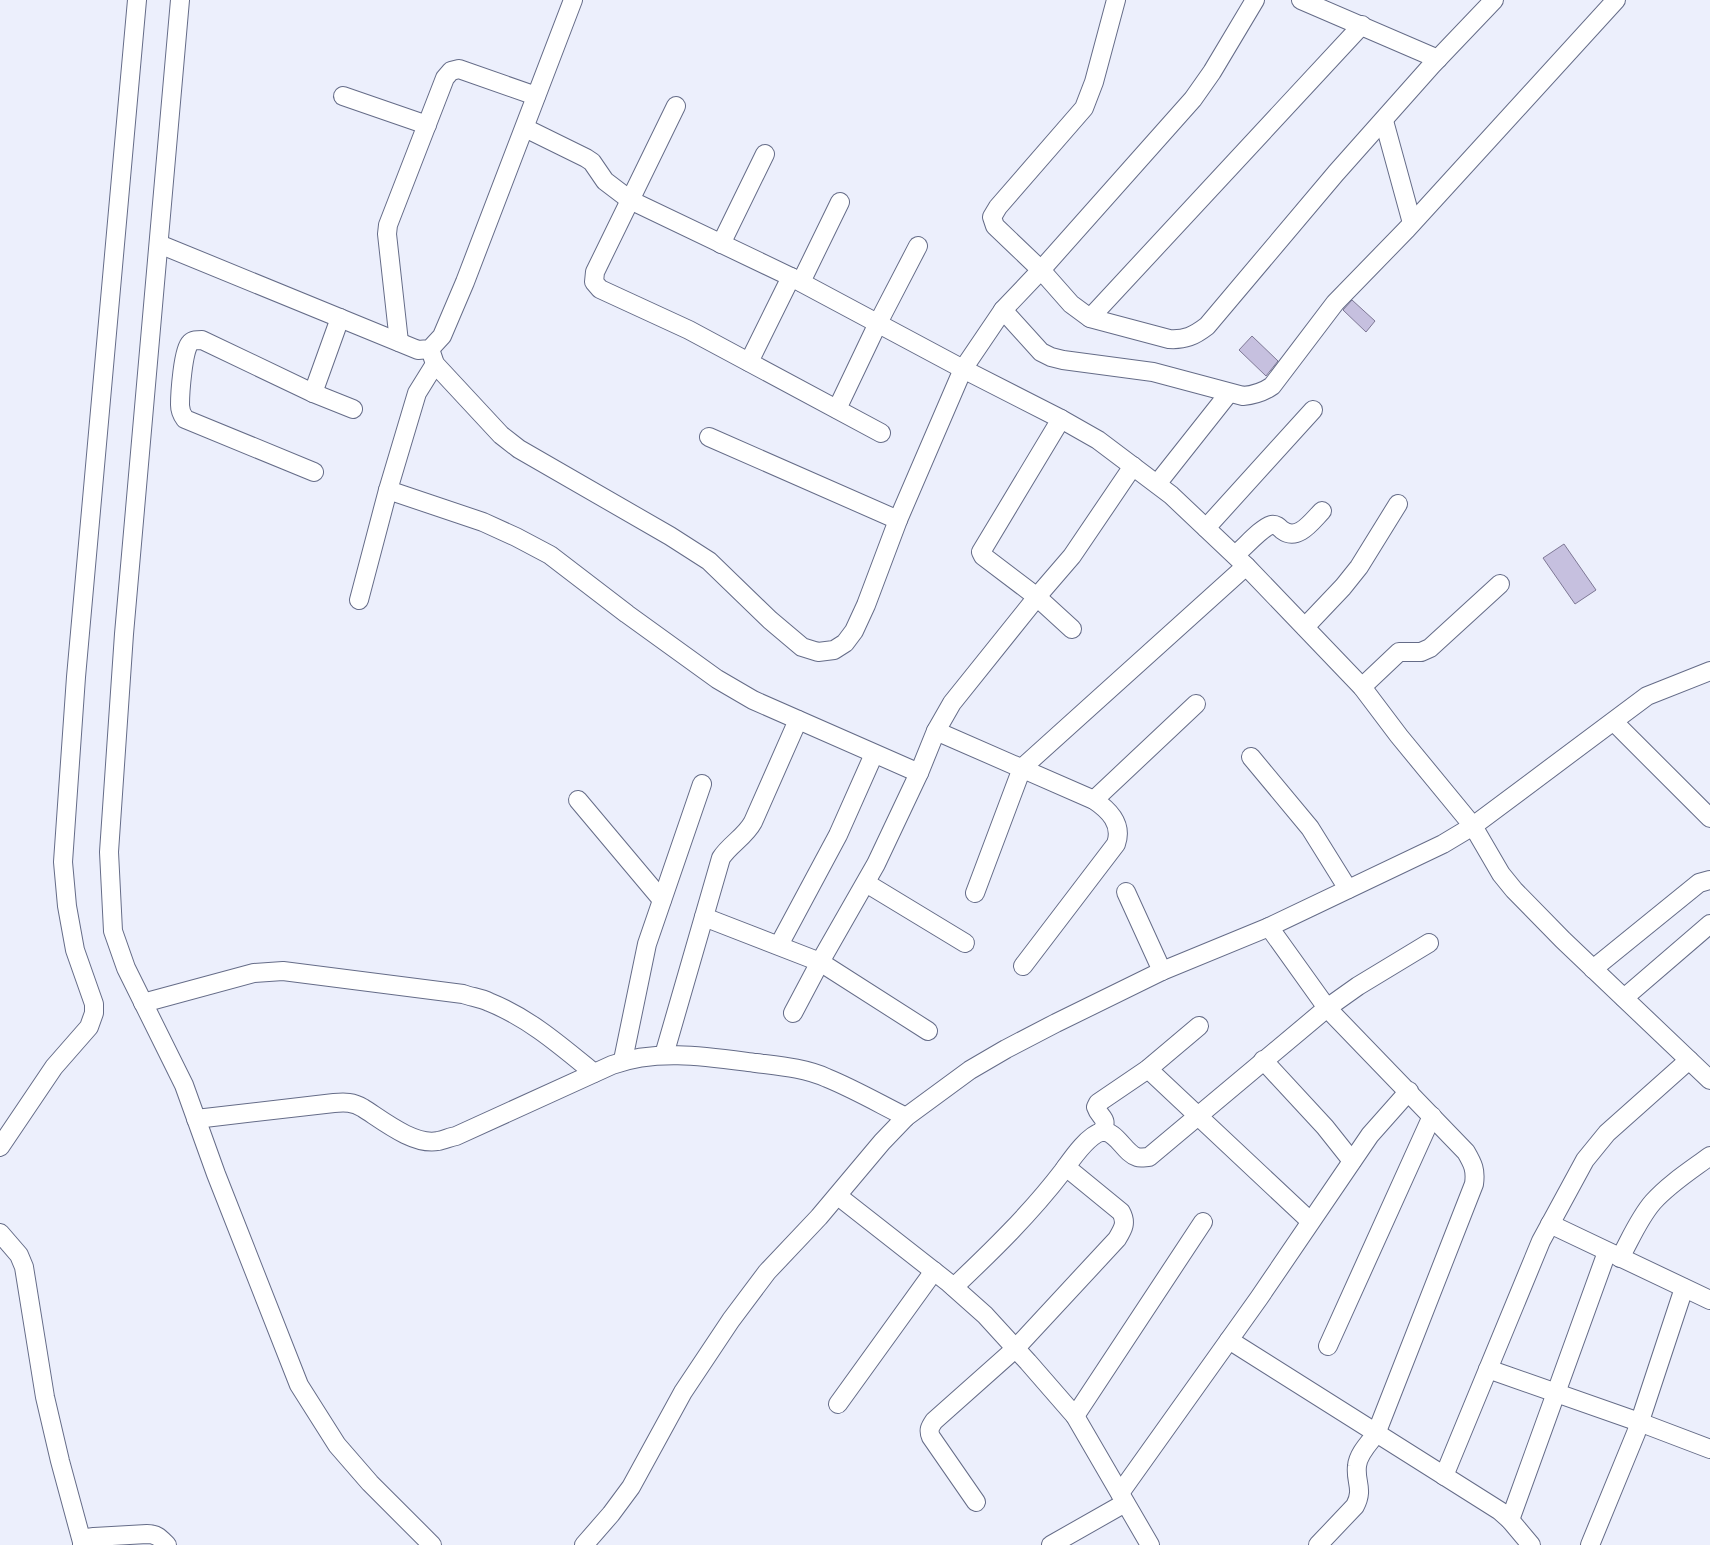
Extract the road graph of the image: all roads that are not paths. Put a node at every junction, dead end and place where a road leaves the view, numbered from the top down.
1 (137, 0) edge
2 (180, 0) edge
3 (573, 0) edge
4 (1116, 0) edge
5 (1255, 0) edge
6 (1302, 0) edge
7 (1494, 0) edge
8 (1616, 0) edge
9 (1362, 25) junction
10 (1438, 59) junction
11 (344, 96) dead end
12 (536, 96) junction
13 (676, 106) dead end
14 (1384, 121) junction
15 (426, 125) junction
16 (524, 128) junction
17 (765, 154) dead end
18 (630, 200) junction
19 (840, 202) dead end
20 (1412, 223) junction
21 (159, 244) junction
22 (721, 244) junction
23 (918, 246) dead end
24 (1041, 270) junction
25 (796, 279) junction
26 (1003, 310) junction
27 (340, 318) junction
28 (1090, 318) junction
29 (878, 323) junction
30 (399, 342) junction
31 (433, 356) junction
32 (749, 362) junction
33 (964, 369) junction
34 (314, 393) junction
35 (1229, 393) junction
36 (353, 409) dead end
37 (837, 409) junction
38 (1313, 410) dead end
39 (1061, 419) junction
40 (881, 433) dead end
41 (708, 438) dead end
42 (1133, 466) junction
43 (314, 472) dead end
44 (1157, 484) junction
45 (388, 490) junction
46 (1398, 504) dead end
47 (1322, 511) dead end
48 (898, 520) junction
49 (1206, 528) junction
50 (1241, 560) junction
51 (1500, 584) dead end
52 (1037, 597) junction
53 (359, 600) dead end
54 (1306, 627) junction
55 (1072, 630) dead end
56 (1710, 671) edge
57 (1362, 687) junction
58 (1196, 704) dead end
59 (798, 720) junction
60 (1614, 722) junction
61 (936, 731) junction
62 (874, 754) junction
63 (1251, 757) dead end
64 (1022, 768) junction
65 (919, 773) junction
66 (702, 784) dead end
67 (578, 800) dead end
68 (1094, 800) junction
69 (1710, 818) edge
70 (1473, 826) junction
71 (1710, 880) edge
72 (866, 883) junction
73 (1348, 889) junction
74 (1126, 892) dead end
75 (975, 893) dead end
76 (662, 900) junction
77 (704, 917) junction
78 (1710, 924) edge
79 (1269, 928) junction
80 (966, 943) dead end
81 (1429, 943) dead end
82 (779, 945) junction
83 (820, 962) junction
84 (1023, 966) dead end
85 (1593, 969) junction
86 (1162, 971) junction
87 (1624, 998) junction
88 (143, 1003) junction
89 (1327, 1008) junction
90 (793, 1013) dead end
91 (1199, 1026) dead end
92 (928, 1031) dead end
93 (664, 1055) junction
94 (624, 1060) junction
95 (1263, 1060) junction
96 (1689, 1060) junction
97 (1148, 1069) junction
98 (594, 1073) junction
99 (1710, 1080) edge
100 (1409, 1091) junction
101 (1198, 1116) junction
102 (1432, 1116) junction
103 (906, 1117) junction
104 (196, 1119) junction
105 (1102, 1132) junction
106 (0, 1147) edge
107 (1710, 1156) edge
108 (1352, 1161) junction
109 (1066, 1167) junction
110 (838, 1196) junction
111 (1310, 1221) junction
112 (1203, 1222) dead end
113 (1550, 1224) junction
114 (0, 1233) edge
115 (1614, 1255) junction
116 (934, 1271) junction
117 (954, 1287) junction
118 (1684, 1288) junction
119 (1710, 1300) edge
120 (1229, 1340) junction
121 (1328, 1346) dead end
122 (1015, 1349) junction
123 (1488, 1368) junction
124 (1555, 1392) junction
125 (838, 1404) dead end
126 (1075, 1416) junction
127 (1639, 1422) junction
128 (1376, 1434) junction
129 (1710, 1449) edge
130 (1444, 1476) junction
131 (1122, 1498) junction
132 (976, 1502) dead end
133 (1510, 1520) junction
134 (82, 1543) edge
135 (167, 1545) edge
136 (432, 1545) edge
137 (584, 1545) edge
138 (1051, 1545) edge
139 (1150, 1545) edge
140 (1318, 1545) edge
141 (1531, 1545) edge
142 (1590, 1545) edge

1 - 106 street
2 - 21 street
3 - 12 street
4 - 24 street
5 - 24 street
6 - 9 street
7 - 10 street
8 - 20 street
9 - 10 street
9 - 28 street
10 - 14 street
11 - 15 street
12 - 15 street
12 - 16 street
13 - 18 street
14 - 20 street
14 - 28 street
15 - 30 street
16 - 18 street
16 - 31 street
17 - 22 street
18 - 22 street
18 - 32 street
19 - 25 street
20 - 35 street
21 - 27 street
21 - 88 street
22 - 25 street
23 - 29 street
24 - 26 street
24 - 28 street
25 - 29 street
25 - 32 street
26 - 33 street
26 - 35 street
27 - 30 street
27 - 34 street
29 - 33 street
29 - 37 street
30 - 31 street
31 - 45 street
31 - 48 street
32 - 37 street
33 - 39 street
33 - 48 street
34 - 36 street
34 - 43 street
35 - 44 street
37 - 40 street
38 - 49 street
39 - 42 street
39 - 52 street
41 - 48 street
42 - 44 street
42 - 52 street
44 - 49 street
45 - 53 street
45 - 59 street
46 - 54 street
47 - 50 street
49 - 50 street
50 - 54 street
50 - 64 street
51 - 57 street
52 - 55 street
52 - 61 street
54 - 57 street
56 - 60 street
57 - 70 street
58 - 68 street
59 - 62 street
59 - 77 street
60 - 69 street
60 - 70 street
61 - 64 street
61 - 65 street
62 - 65 street
62 - 82 street
63 - 73 street
64 - 68 street
64 - 75 street
65 - 72 street
66 - 76 street
67 - 76 street
68 - 84 street
70 - 73 street
70 - 85 street
71 - 85 street
72 - 80 street
72 - 83 street
73 - 79 street
74 - 86 street
76 - 94 street
77 - 82 street
77 - 93 street
78 - 87 street
79 - 86 street
79 - 89 street
81 - 89 street
82 - 83 street
83 - 90 street
83 - 92 street
85 - 87 street
86 - 103 street
87 - 96 street
88 - 98 street
88 - 104 street
89 - 95 street
89 - 100 street
91 - 97 street
93 - 94 street
93 - 103 street
94 - 98 street
95 - 101 street
95 - 108 street
96 - 99 street
96 - 113 street
97 - 101 street
97 - 105 street
98 - 104 street
100 - 102 street
100 - 108 street
101 - 105 street
101 - 111 street
102 - 121 street
102 - 128 street
103 - 110 street
104 - 136 street
105 - 109 street
107 - 115 street
108 - 111 street
109 - 117 street
109 - 122 street
110 - 116 street
110 - 137 street
111 - 120 street
112 - 126 street
113 - 115 street
113 - 123 street
114 - 134 street
115 - 118 street
115 - 124 street
116 - 117 street
116 - 125 street
117 - 122 street
118 - 119 street
118 - 127 street
120 - 128 street
120 - 131 street
122 - 126 street
122 - 132 street
123 - 124 street
123 - 130 street
124 - 127 street
124 - 133 street
126 - 131 street
127 - 129 street
127 - 142 street
128 - 130 street
128 - 140 street
130 - 133 street
131 - 138 street
131 - 139 street
133 - 141 street
134 - 135 street

